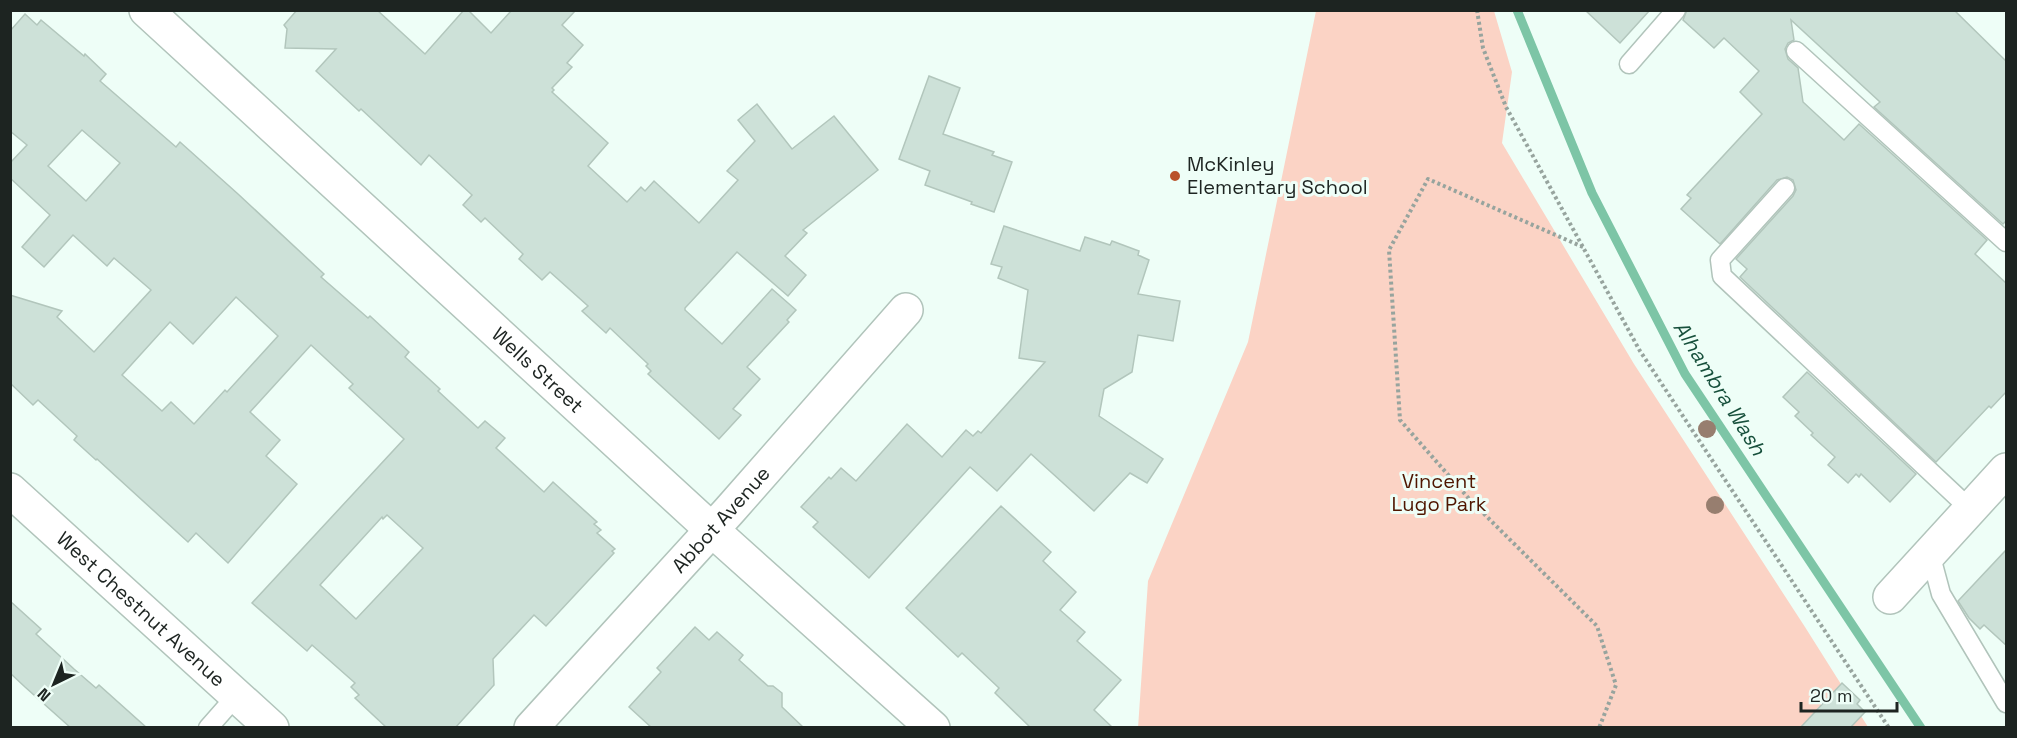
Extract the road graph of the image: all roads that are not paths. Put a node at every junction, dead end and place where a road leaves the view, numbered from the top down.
1 (146, 10) edge
2 (1676, 10) edge
3 (1796, 51) dead end
4 (1629, 64) dead end
5 (1785, 188) dead end
6 (2007, 242) edge
7 (906, 310) dead end
8 (2007, 470) edge
9 (10, 490) edge
10 (1970, 509) junction
11 (712, 530) junction
12 (1930, 553) junction
13 (1890, 597) dead end
14 (237, 695) junction
15 (2007, 703) edge
16 (208, 728) edge
17 (272, 728) edge
18 (531, 728) edge
19 (933, 728) edge

1 - 11 street, Wells Street
2 - 4 lane
3 - 6 lane
5 - 10 lane
7 - 11 street, Abbot Avenue
8 - 10 street
9 - 14 street, West Chestnut Avenue
10 - 12 street
11 - 18 street, Abbot Avenue
11 - 19 street, Wells Street
12 - 13 street
12 - 15 lane
14 - 16 lane
14 - 17 street, West Chestnut Avenue

